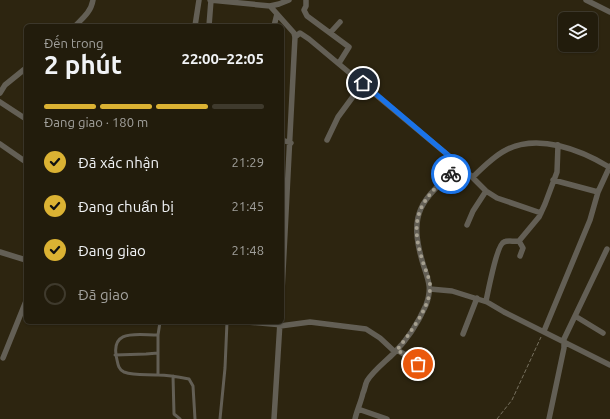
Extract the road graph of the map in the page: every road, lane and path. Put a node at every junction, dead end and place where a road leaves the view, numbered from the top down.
1 (93, 0) edge
2 (199, 0) edge
3 (210, 0) edge
4 (289, 0) edge
5 (306, 0) edge
6 (586, 0) edge
7 (283, 1) edge
8 (270, 6) junction
9 (610, 12) edge
10 (277, 14) junction
11 (340, 22) dead end
12 (77, 24) edge
13 (195, 24) edge
14 (209, 24) edge
15 (274, 24) edge
16 (330, 33) junction
17 (295, 37) junction
18 (339, 63) junction
19 (24, 70) edge
20 (363, 83) junction
21 (0, 93) edge
22 (0, 102) edge
23 (24, 118) edge
24 (327, 140) dead end
25 (284, 141) edge
26 (291, 143) junction
27 (0, 144) edge
28 (558, 145) junction
29 (24, 161) edge
30 (461, 166) junction
31 (610, 167) edge
32 (473, 177) junction
33 (553, 180) junction
34 (486, 191) junction
35 (598, 192) junction
36 (541, 213) junction
37 (467, 225) dead end
38 (284, 235) edge
39 (519, 241) junction
40 (608, 249) dead end
41 (0, 252) edge
42 (520, 256) dead end
43 (24, 259) edge
44 (430, 289) junction
45 (477, 298) junction
46 (486, 301) junction
47 (24, 306) edge
48 (575, 316) junction
49 (160, 324) edge
50 (228, 324) edge
51 (280, 324) edge
52 (284, 324) edge
53 (544, 331) junction
54 (603, 333) dead end
55 (463, 334) dead end
56 (158, 335) junction
57 (564, 342) junction
58 (396, 351) junction
59 (158, 353) junction
60 (115, 355) junction
61 (3, 358) dead end
62 (610, 365) edge
63 (419, 367) dead end
64 (158, 375) junction
65 (173, 376) junction
66 (358, 409) junction
67 (220, 416) edge
68 (180, 419) edge
69 (195, 419) edge
70 (274, 419) edge
71 (355, 419) edge
72 (387, 419) edge
73 (498, 419) edge
74 (549, 419) edge

1 - 12 street
2 - 13 street
3 - 8 street
3 - 14 street
4 - 7 street
5 - 16 street
6 - 9 street
7 - 8 street
8 - 10 street
10 - 15 street
10 - 17 street
11 - 16 street
16 - 18 street
17 - 18 street
17 - 26 street
18 - 20 street
19 - 21 street
20 - 24 street
20 - 30 street
22 - 23 street
25 - 26 street
26 - 38 street
27 - 29 street
28 - 31 street
28 - 32 street
28 - 33 street
30 - 32 street
30 - 44 street
31 - 35 street
32 - 34 street
33 - 35 street
33 - 36 street
34 - 36 street
34 - 37 street
35 - 53 street
36 - 39 street
39 - 42 street
39 - 46 street
40 - 48 street
41 - 43 street
44 - 45 street
44 - 58 street
45 - 46 street
45 - 55 street
46 - 53 street
47 - 61 street
48 - 54 street
48 - 57 street
49 - 56 lane
50 - 67 lane
51 - 70 street
52 - 58 street
53 - 57 street
53 - 73 path
56 - 59 lane
56 - 60 lane
57 - 62 street
57 - 74 street
58 - 63 street
58 - 66 street
59 - 60 lane
59 - 64 lane
60 - 64 lane
64 - 65 lane
65 - 68 lane
65 - 69 lane
66 - 71 street
66 - 72 street

